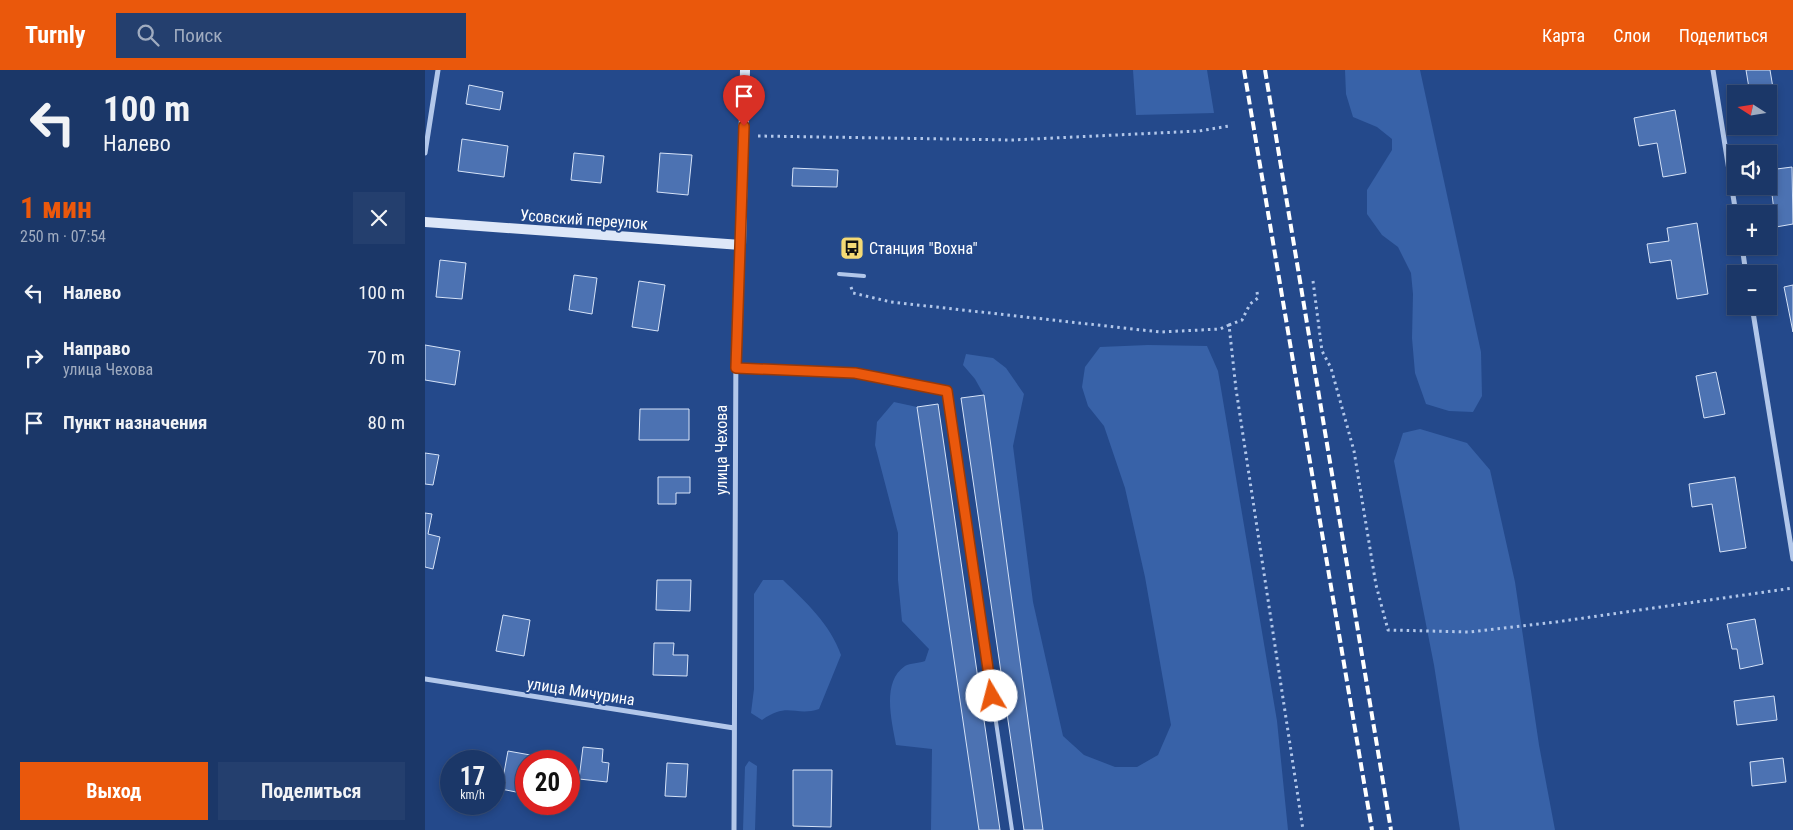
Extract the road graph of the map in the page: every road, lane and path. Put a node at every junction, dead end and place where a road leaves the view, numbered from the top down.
1 (438, 70) edge
2 (745, 70) edge
3 (1713, 70) edge
4 (1229, 126) dead end
5 (757, 136) dead end
6 (425, 153) edge
7 (1736, 205) edge
8 (425, 222) edge
9 (741, 245) junction
10 (839, 274) dead end
11 (847, 275) junction
12 (864, 276) dead end
13 (1313, 282) dead end
14 (1257, 292) dead end
15 (1753, 315) edge
16 (1229, 325) junction
17 (736, 368) junction
18 (1792, 548) edge
19 (1793, 559) edge
20 (1793, 588) edge
21 (425, 679) edge
22 (734, 728) junction
23 (735, 830) edge
24 (1012, 830) edge
25 (1303, 830) edge

1 - 6 street
2 - 9 street, улица Чехова
3 - 7 street
4 - 5 path
8 - 9 street, Усовский переулок
9 - 17 street, улица Чехова
10 - 11 lane
11 - 12 lane
11 - 16 path
13 - 20 path
14 - 16 path
15 - 18 street
16 - 25 path
17 - 22 street, улица Чехова
17 - 24 lane
18 - 19 street
21 - 22 street, улица Мичурина
22 - 23 street, улица Чехова

